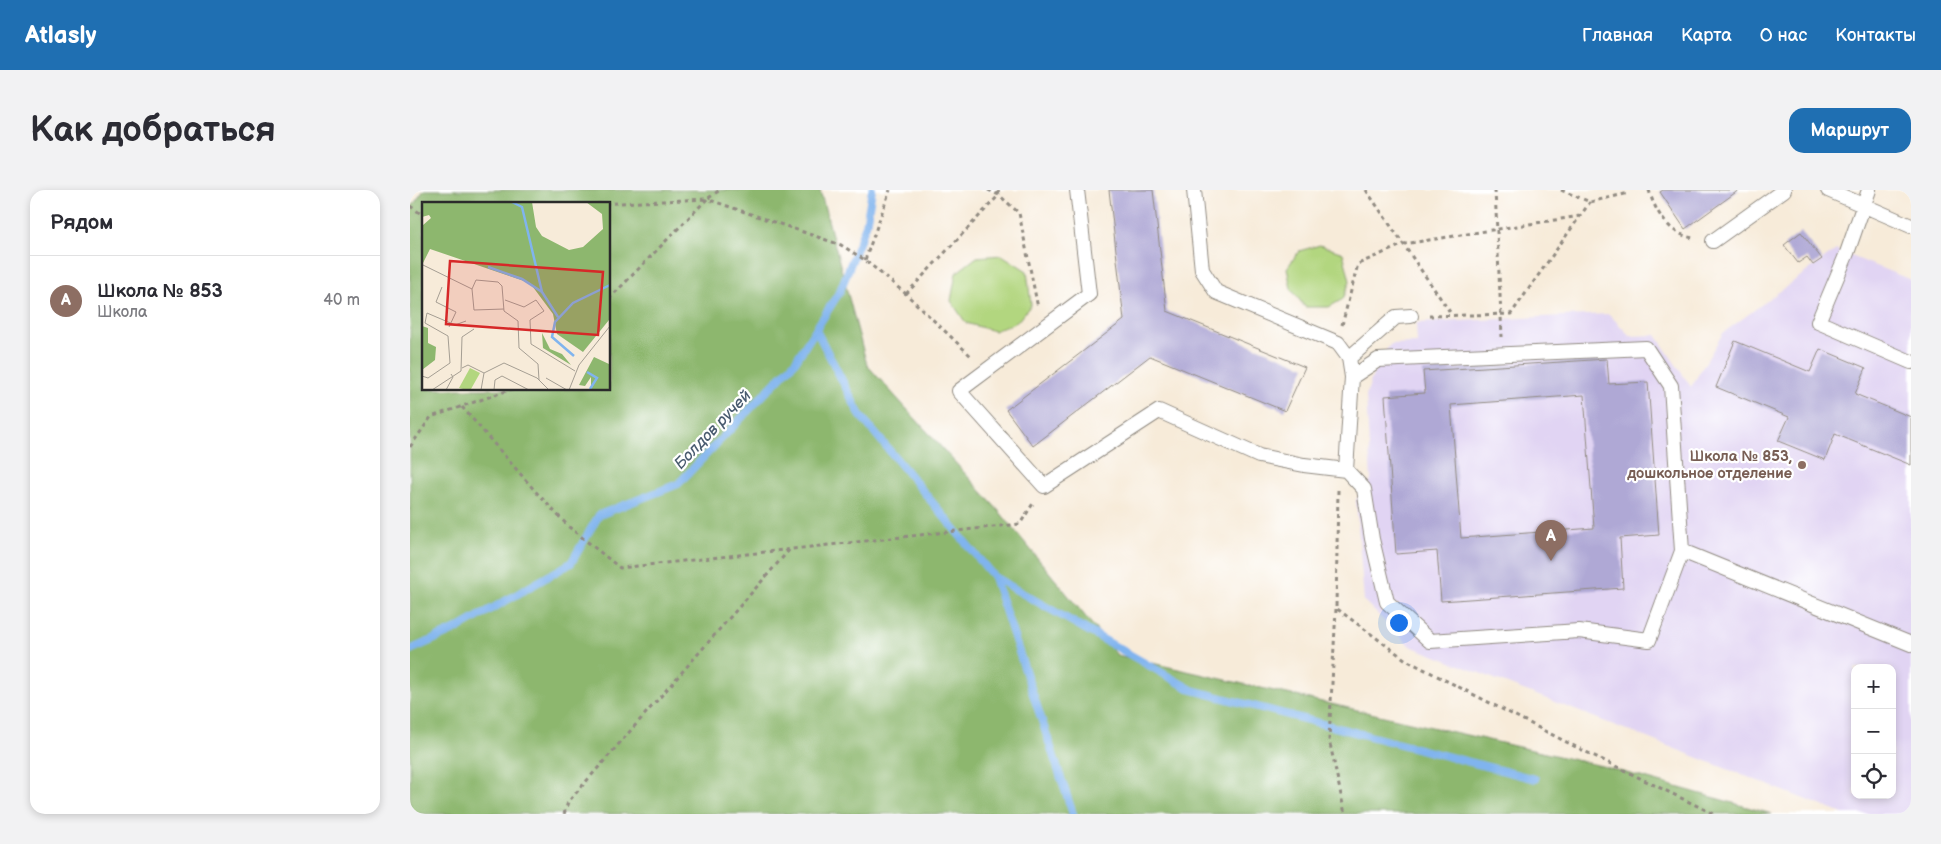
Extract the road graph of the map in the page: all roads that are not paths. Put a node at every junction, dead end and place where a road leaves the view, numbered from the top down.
1 (1077, 190) edge
2 (1194, 190) edge
3 (1784, 190) edge
4 (1828, 190) edge
5 (1870, 190) edge
6 (1864, 206) junction
7 (1911, 226) edge
8 (1713, 240) road end
9 (1411, 316) road end
10 (1348, 358) junction
11 (1911, 362) edge
12 (1352, 377) junction
13 (1342, 470) junction
14 (1682, 550) junction
15 (1911, 644) edge

1 - 13 lane
2 - 10 lane
3 - 8 lane
4 - 6 lane
5 - 6 lane
6 - 7 lane
6 - 11 lane
9 - 10 lane
10 - 12 lane
12 - 13 lane
12 - 14 lane
13 - 14 lane
14 - 15 lane

